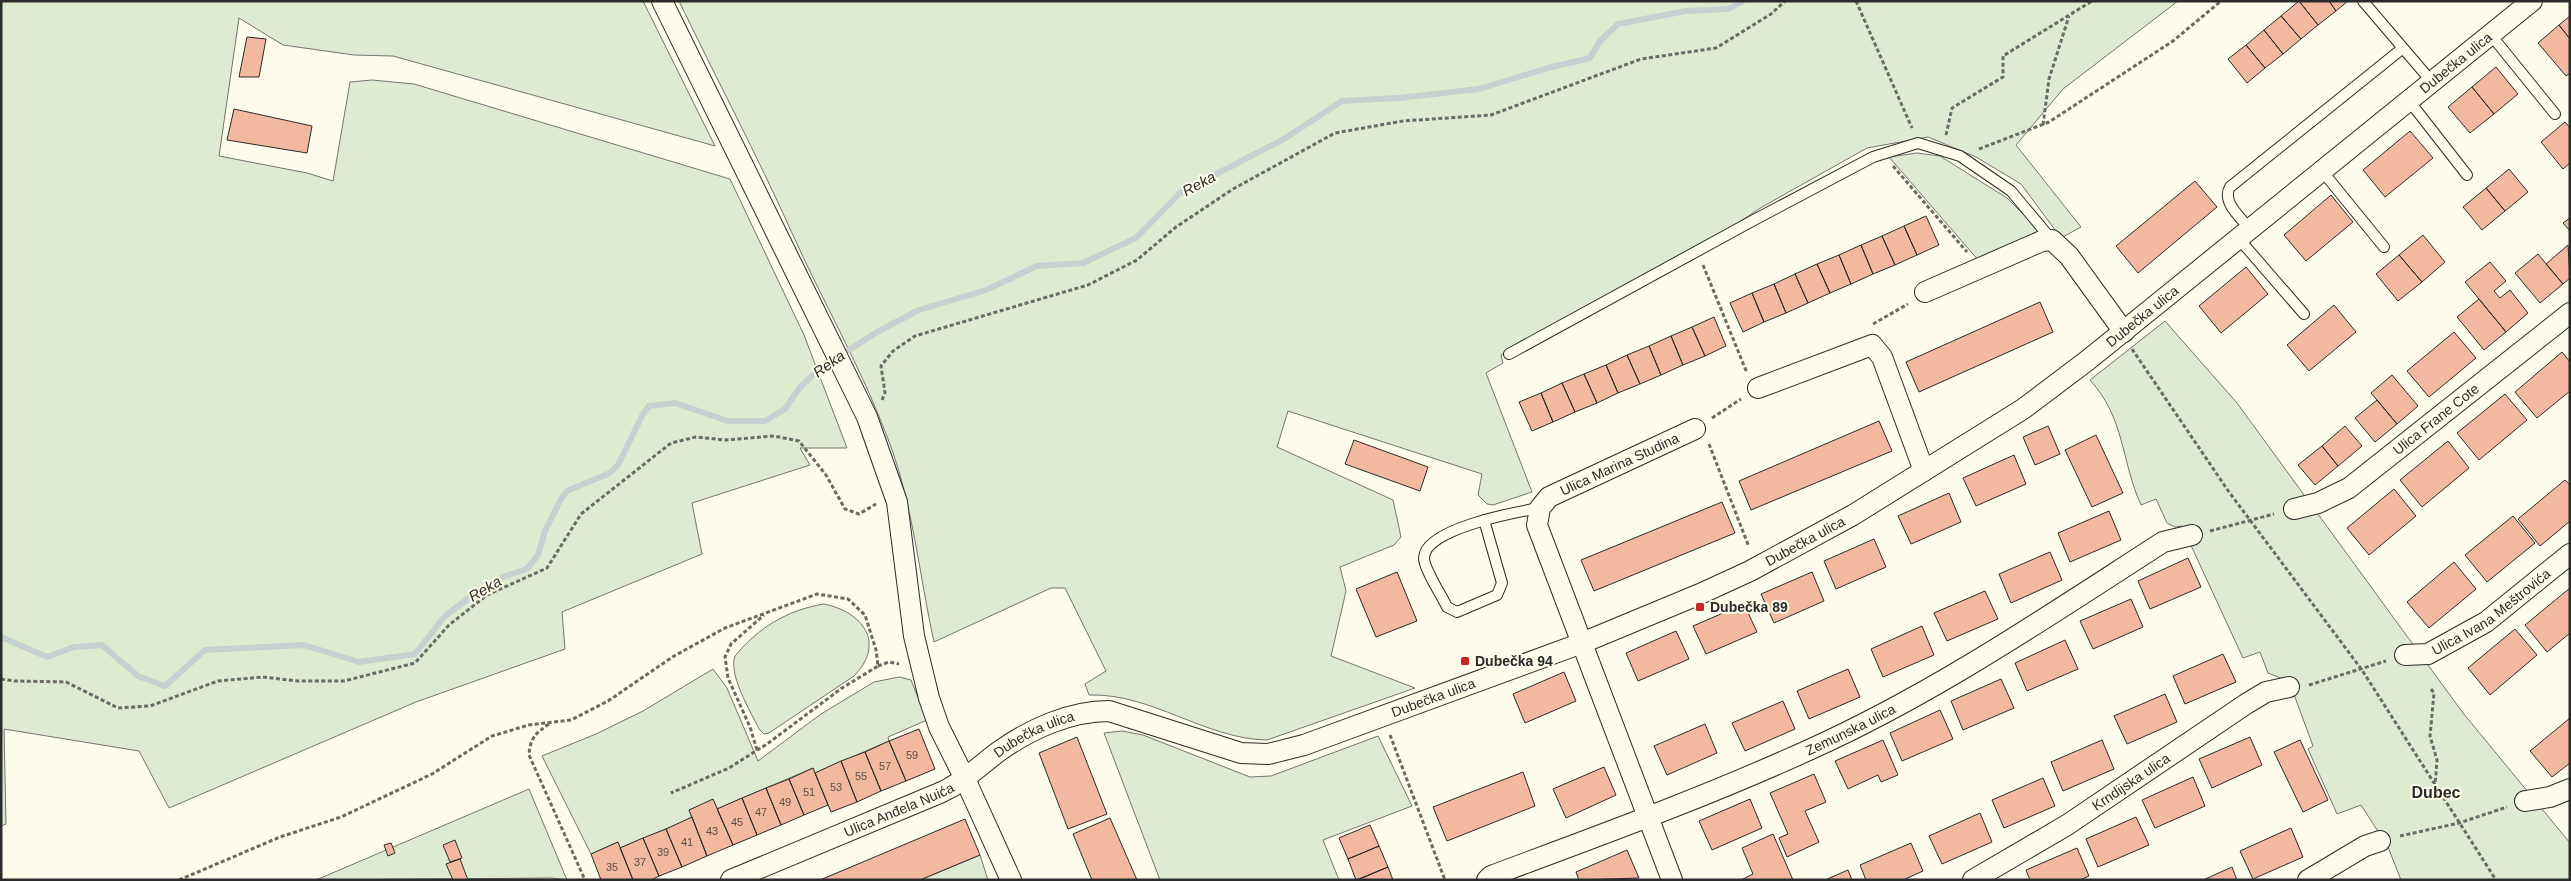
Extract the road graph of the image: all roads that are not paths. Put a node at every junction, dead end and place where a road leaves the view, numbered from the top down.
1 (662, 1) edge
2 (2363, 1) edge
3 (2532, 1) edge
4 (2491, 36) junction
5 (2403, 48) junction
6 (2432, 82) junction
7 (2410, 102) junction
8 (2555, 114) dead end
9 (2323, 172) junction
10 (2467, 176) dead end
11 (2245, 235) junction
12 (2052, 240) junction
13 (2384, 247) dead end
14 (1925, 292) road end
15 (2570, 313) edge
16 (2304, 314) dead end
17 (2126, 338) junction
18 (1509, 354) dead end
19 (1756, 389) road end
20 (1698, 427) road end
21 (1924, 472) junction
22 (1540, 508) junction
23 (2294, 509) road end
24 (1484, 520) junction
25 (2192, 535) road end
26 (2570, 554) edge
27 (1582, 643) junction
28 (2405, 655) road end
29 (2290, 687) road end
30 (965, 779) junction
31 (2570, 789) edge
32 (2525, 801) road end
33 (1648, 817) junction
34 (2380, 841) road end
35 (731, 880) edge
36 (1010, 880) edge
37 (1487, 880) edge
38 (1672, 880) edge
39 (1973, 880) edge
40 (2308, 880) edge

1 - 30 street
2 - 5 lane
3 - 4 street, Dubečka ulica
4 - 6 street, Dubečka ulica
4 - 8 lane
5 - 6 lane
5 - 11 lane
6 - 7 street, Dubečka ulica
7 - 9 street, Dubečka ulica
7 - 10 lane
9 - 11 street, Dubečka ulica
9 - 13 lane
11 - 16 lane
11 - 17 street, Dubečka ulica
12 - 14 street
12 - 17 street
12 - 18 lane
15 - 23 street, Ulica Frane Cote
17 - 21 street, Dubečka ulica
19 - 21 street
20 - 22 street, Ulica Marina Studina
21 - 27 street, Dubečka ulica
22 - 24 lane
22 - 27 street
24 - 24 lane
25 - 33 street, Zemunska ulica
26 - 28 street, Ulica Ivana Meštrovića
27 - 30 street, Dubečka ulica
27 - 33 street
29 - 39 street, Krndijska ulica
30 - 35 street, Ulica Anđela Nuića
30 - 36 street, Ulica Anđela Nuića
31 - 32 street
33 - 37 street, Zemunska ulica
33 - 38 street
34 - 40 street

